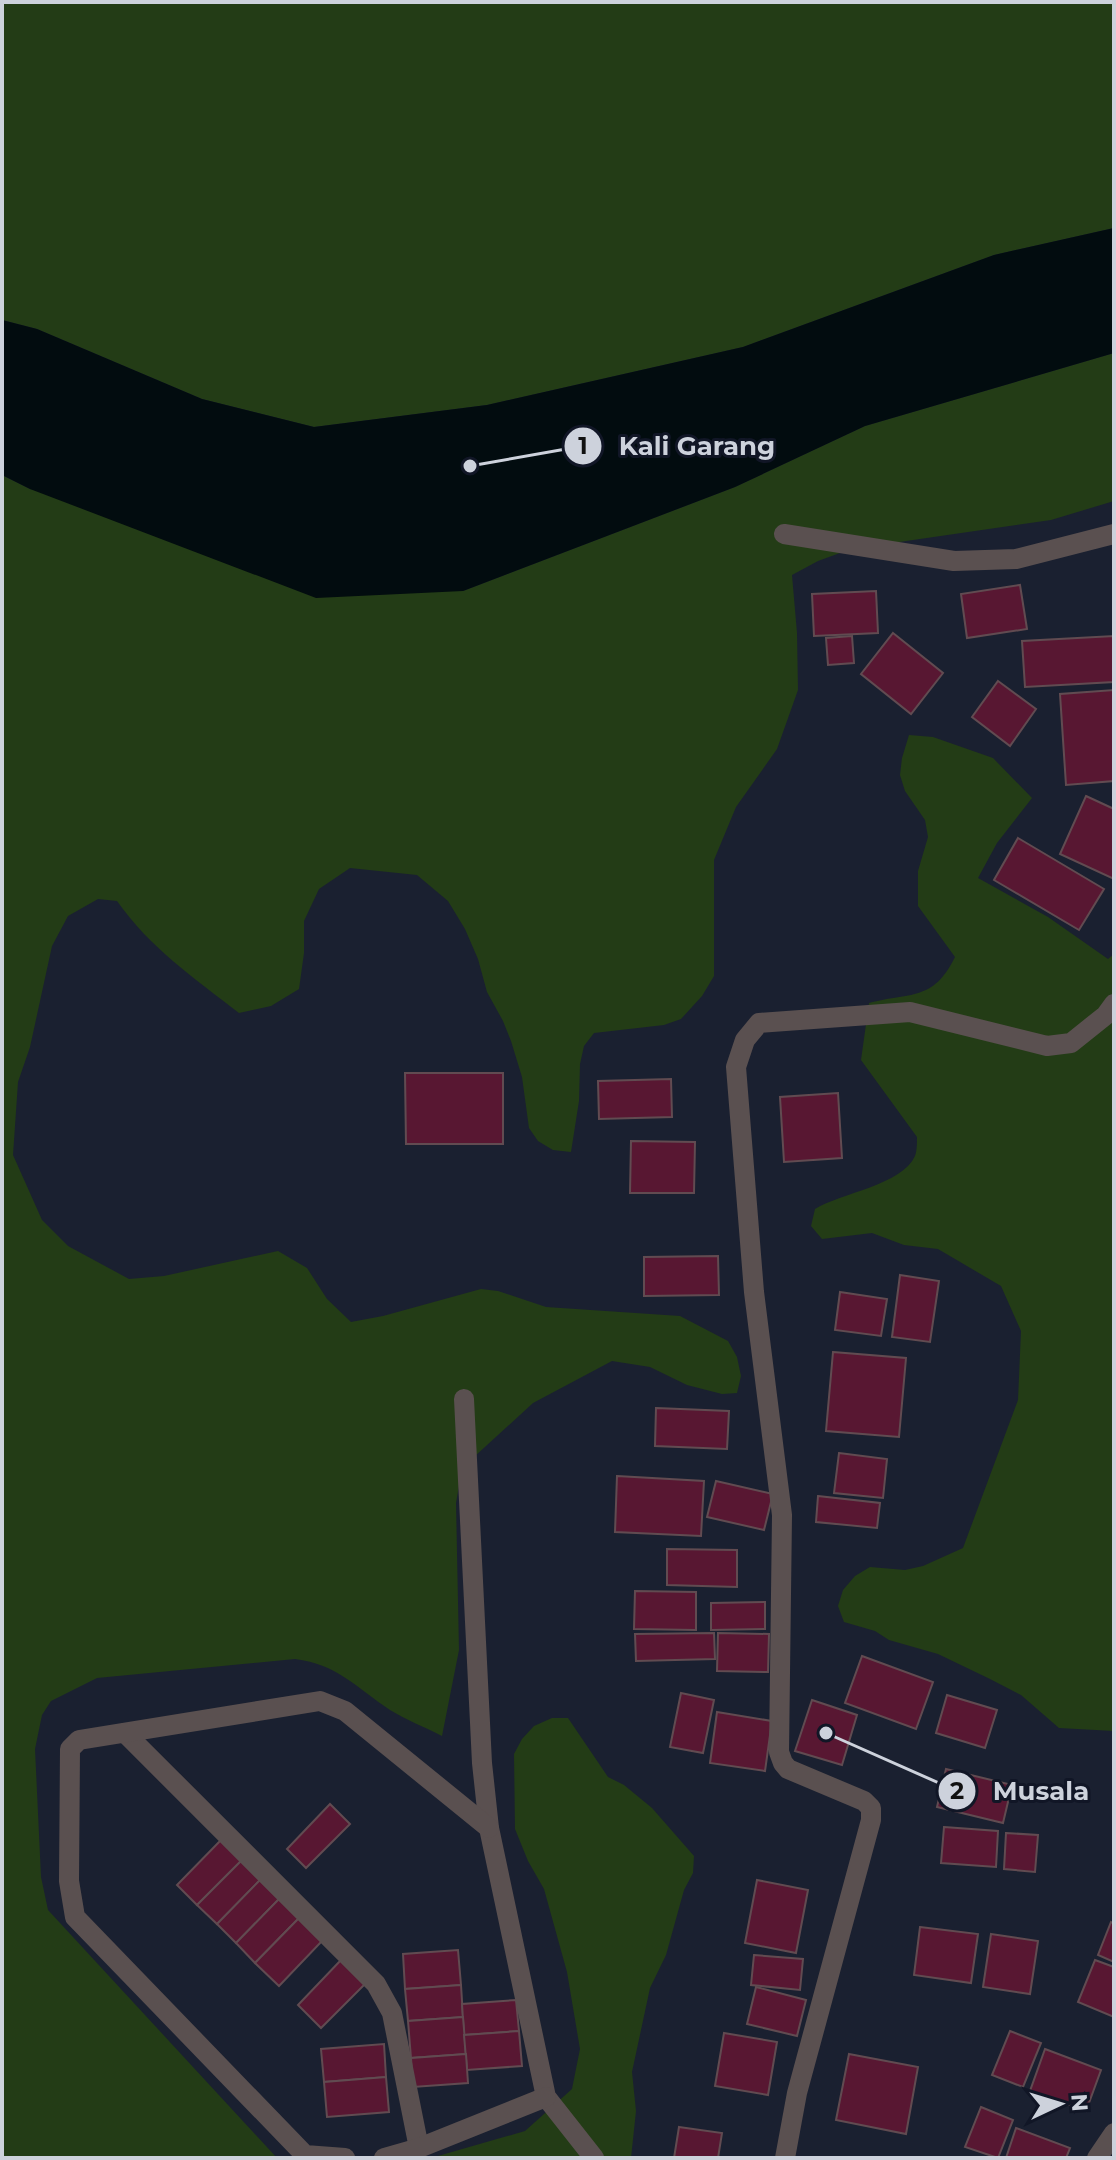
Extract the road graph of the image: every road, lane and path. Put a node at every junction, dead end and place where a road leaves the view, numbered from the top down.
1 (784, 534) dead end
2 (1114, 534) edge
3 (1114, 1004) edge
4 (464, 1399) dead end
5 (125, 1733) junction
6 (489, 1828) junction
7 (546, 2097) junction
8 (1114, 2133) edge
9 (419, 2148) junction
10 (345, 2158) edge
11 (384, 2158) edge
12 (594, 2158) edge
13 (785, 2158) edge
14 (1097, 2158) edge

1 - 2 street
3 - 13 street
4 - 6 street
5 - 6 street
5 - 9 street
5 - 10 street
6 - 7 street
7 - 9 street
7 - 12 street
8 - 14 street
9 - 11 street

